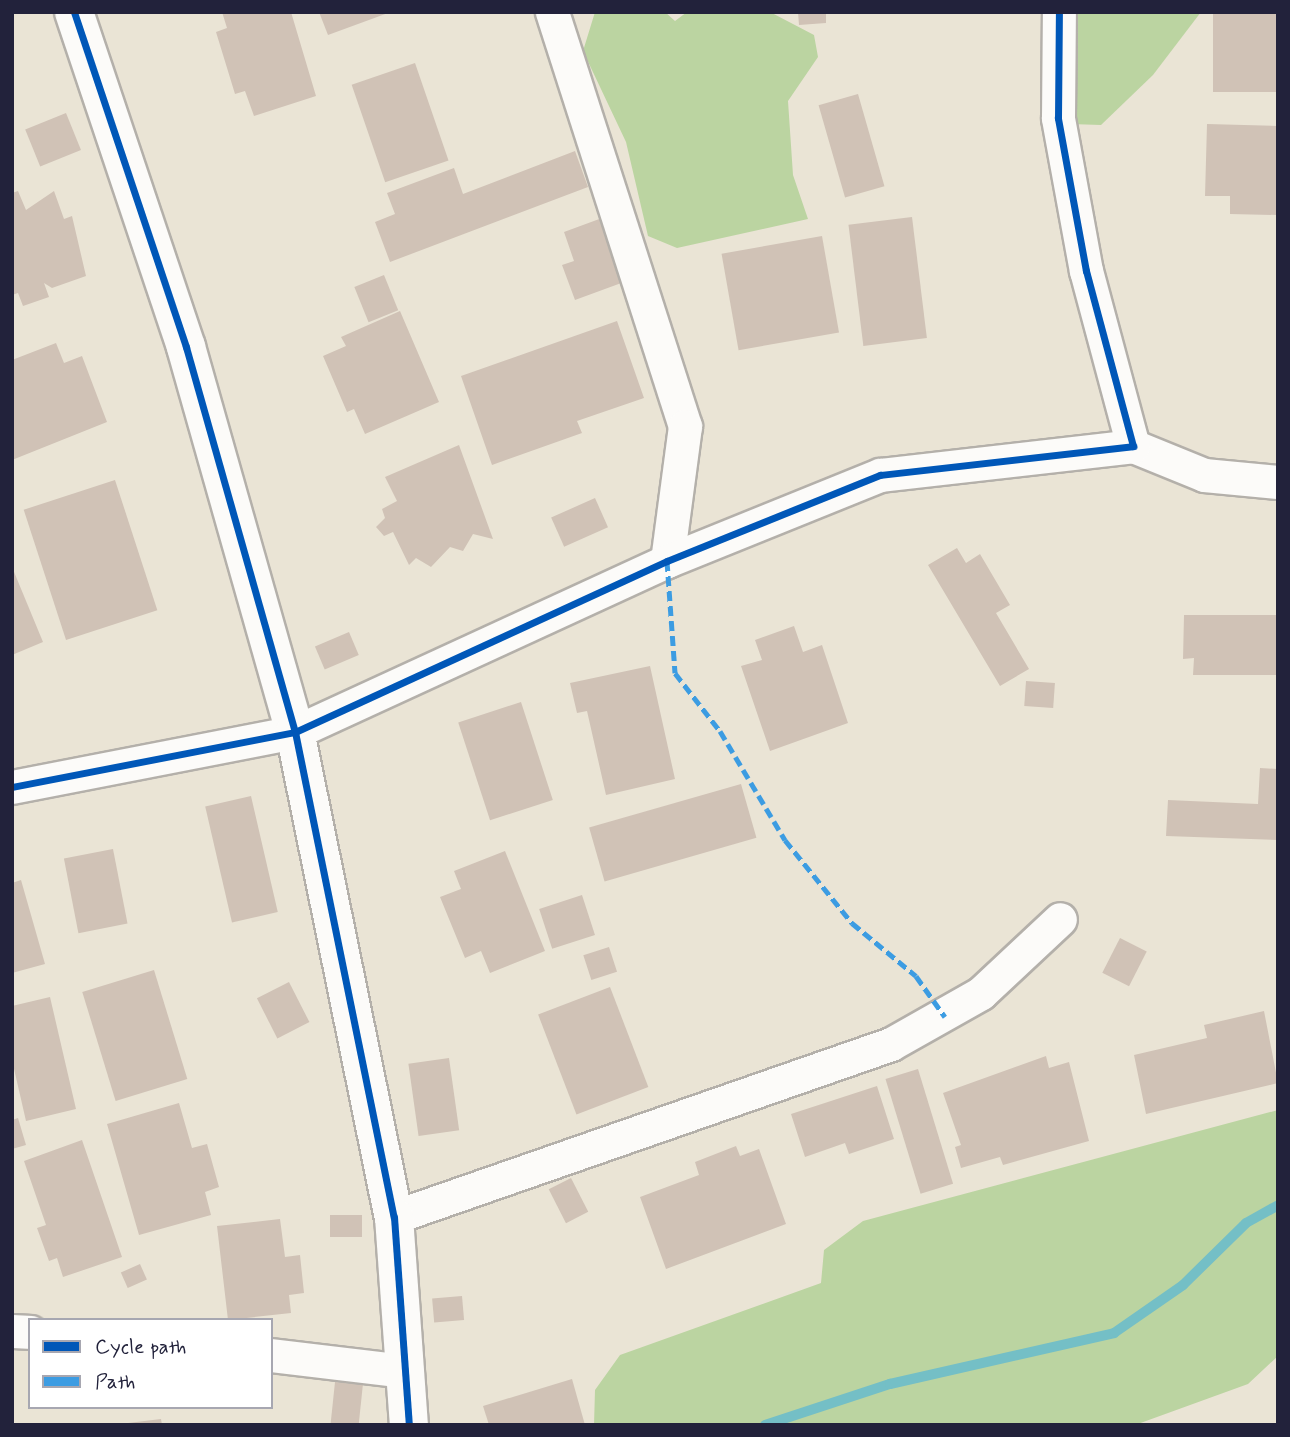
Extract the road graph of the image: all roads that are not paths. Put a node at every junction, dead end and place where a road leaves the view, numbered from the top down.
1 (74, 12) edge
2 (552, 12) edge
3 (1059, 12) edge
4 (1133, 446) junction
5 (1278, 482) edge
6 (667, 561) junction
7 (295, 732) junction
8 (12, 787) edge
9 (1060, 919) dead end
10 (394, 1217) junction
11 (273, 1355) edge
12 (406, 1371) junction
13 (409, 1425) edge

1 - 7 street
2 - 6 street
3 - 4 street
4 - 5 street
4 - 6 street
6 - 7 street
7 - 8 street
7 - 10 street
9 - 10 street
10 - 12 street
11 - 12 street
12 - 13 street

